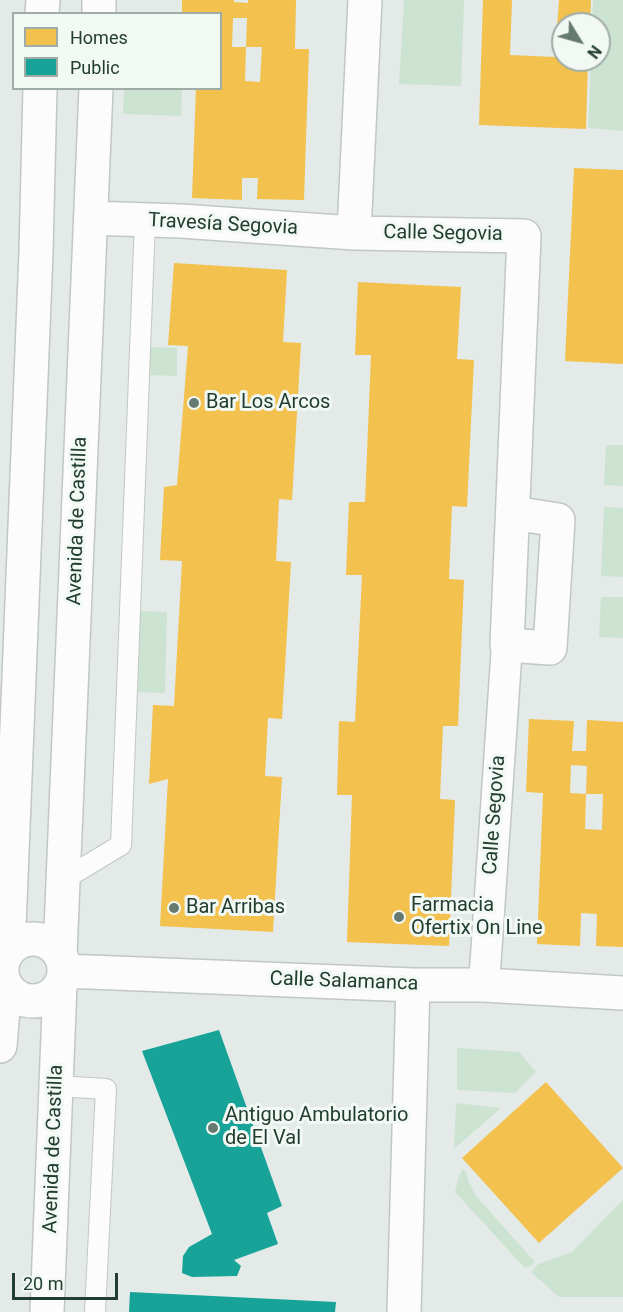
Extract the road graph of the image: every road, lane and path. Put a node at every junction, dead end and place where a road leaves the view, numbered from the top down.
1 (365, 0) edge
2 (40, 90) edge
3 (96, 90) edge
4 (91, 219) junction
5 (145, 220) junction
6 (354, 233) junction
7 (513, 513) junction
8 (507, 645) junction
9 (63, 880) junction
10 (4, 970) edge
11 (62, 970) junction
12 (413, 985) junction
13 (484, 985) junction
14 (623, 993) edge
15 (0, 1046) edge
16 (56, 1086) junction
17 (47, 1312) edge
18 (95, 1312) edge
19 (405, 1312) edge

1 - 6 street, Calle Segovia
2 - 10 street
3 - 4 street, Avenida de Castilla
4 - 5 street, Travesía Segovia
4 - 9 street, Avenida de Castilla
5 - 6 street, Travesía Segovia
5 - 9 lane
6 - 7 street, Calle Segovia
7 - 8 street, Calle Segovia
7 - 8 street
8 - 13 street, Calle Segovia
9 - 11 street, Avenida de Castilla
10 - 11 street
10 - 11 street
10 - 15 street
11 - 12 street, Calle Salamanca
11 - 16 street, Avenida de Castilla
12 - 13 street, Calle Salamanca
12 - 19 street
13 - 14 street, Calle Salamanca
16 - 17 street, Avenida de Castilla
16 - 18 lane

